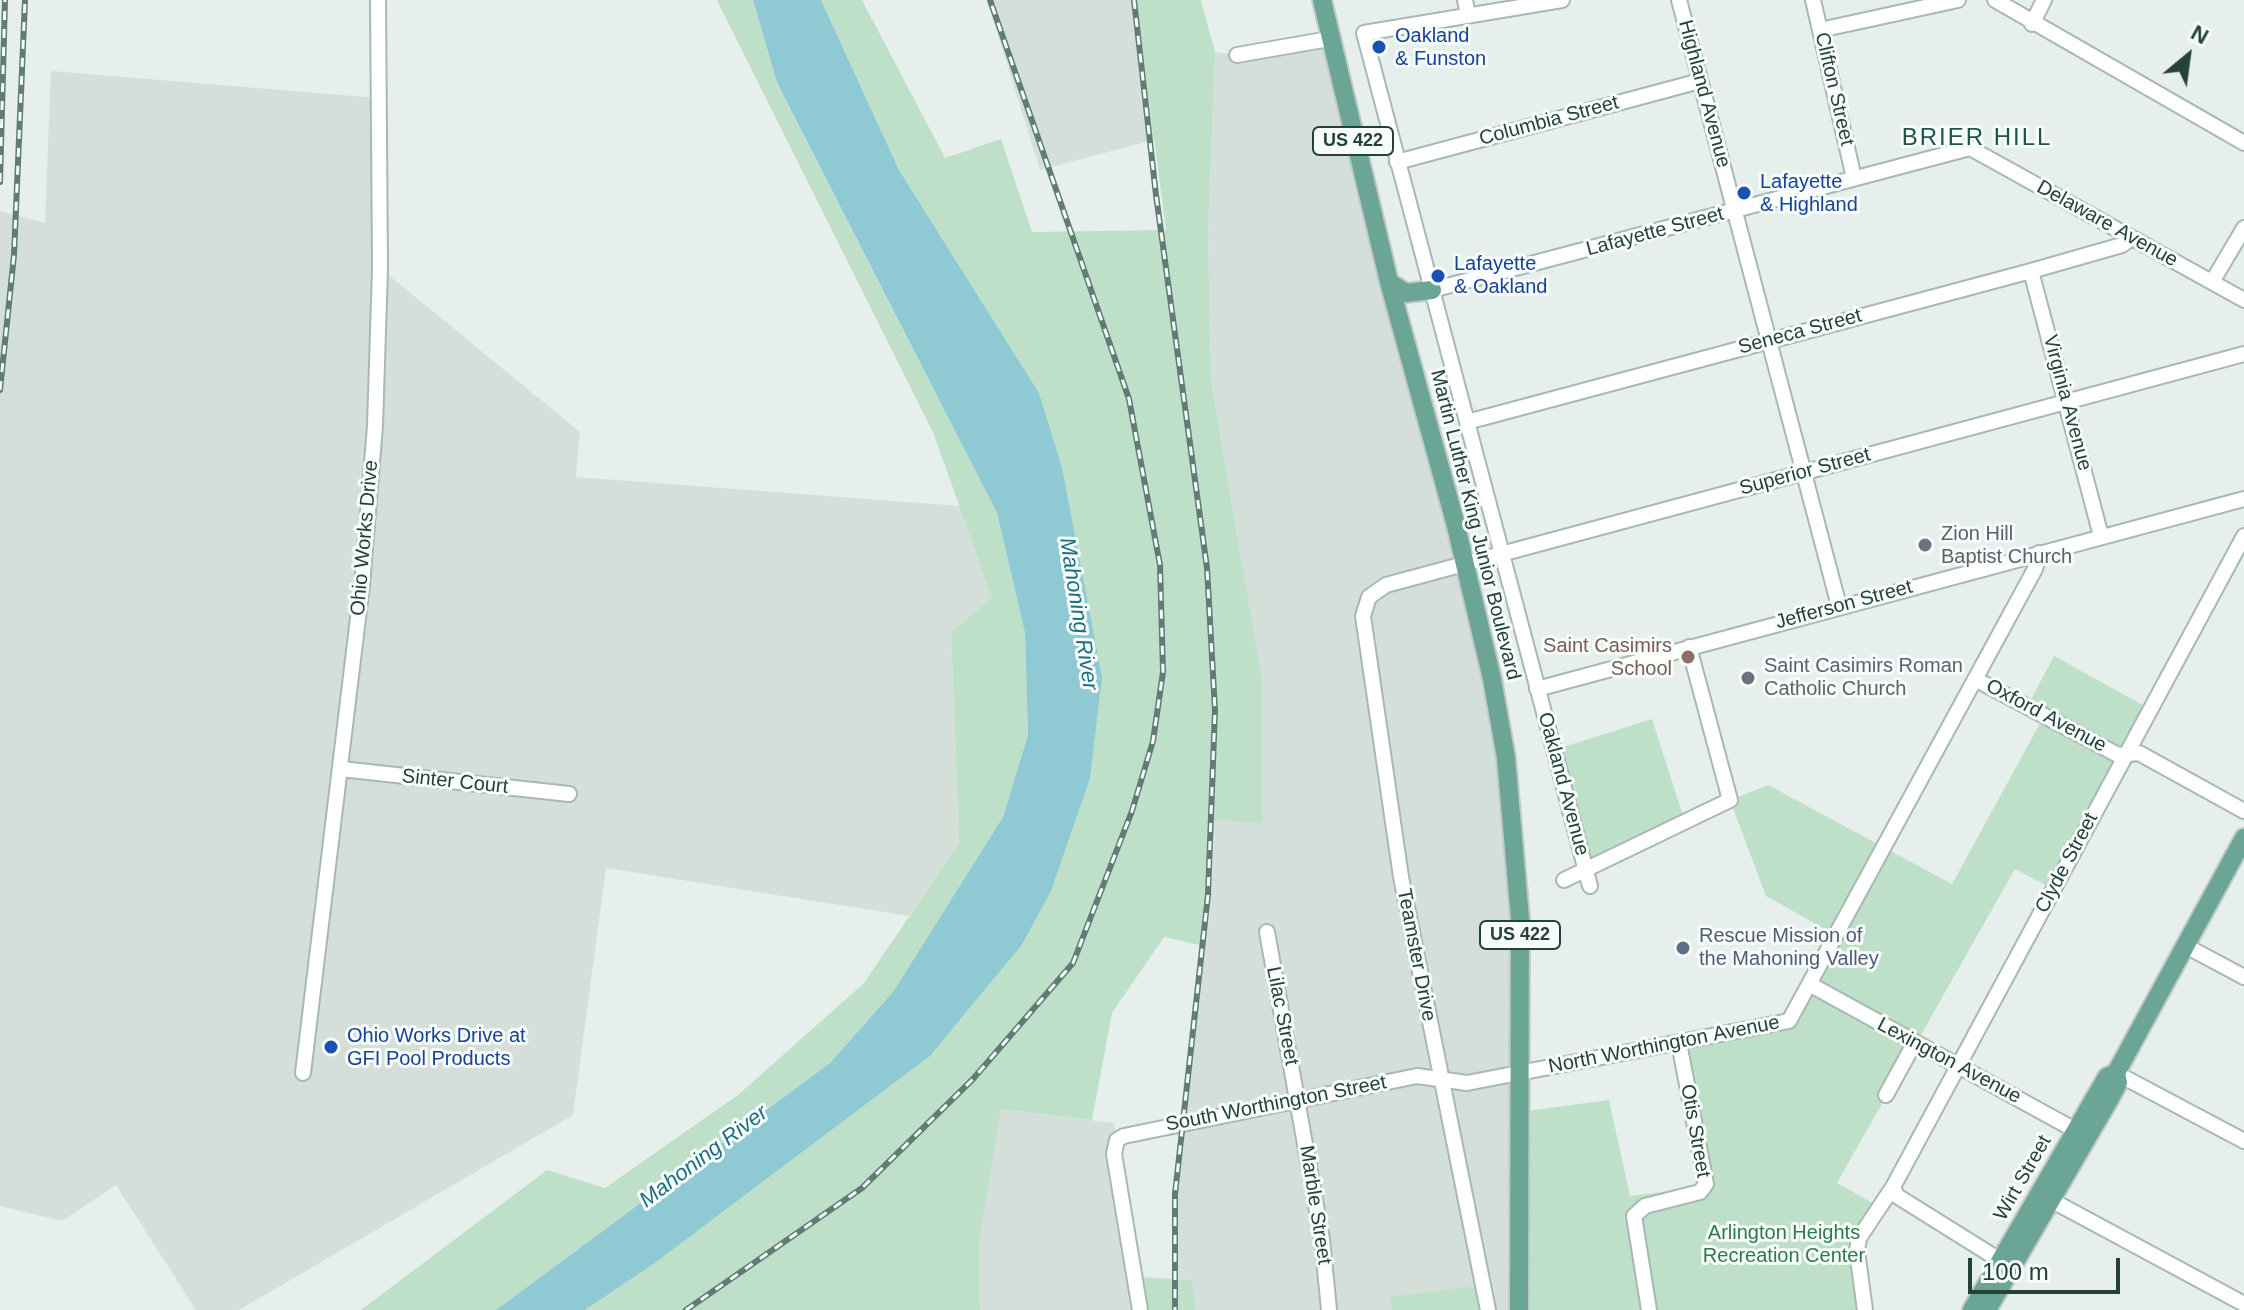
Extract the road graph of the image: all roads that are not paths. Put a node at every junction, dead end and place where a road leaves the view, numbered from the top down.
1 (378, 0) edge
2 (1322, 0) edge
3 (1465, 0) edge
4 (1562, 0) edge
5 (1679, 0) edge
6 (1813, 0) edge
7 (1958, 0) edge
8 (1995, 0) edge
9 (2044, 0) edge
10 (1468, 16) junction
11 (2032, 24) junction
12 (1820, 30) junction
13 (1329, 39) junction
14 (1237, 55) dead end
15 (1700, 81) junction
16 (2244, 143) edge
17 (1970, 148) joint
18 (1397, 162) junction
19 (1854, 178) junction
20 (1734, 211) junction
21 (2244, 228) edge
22 (2132, 238) junction
23 (2031, 271) junction
24 (1389, 282) junction
25 (2212, 282) junction
26 (1432, 290) junction
27 (2244, 300) edge
28 (1769, 340) junction
29 (2244, 354) edge
30 (2067, 402) junction
31 (1467, 422) junction
32 (1804, 473) junction
33 (2244, 499) edge
34 (2101, 536) junction
35 (2244, 536) edge
36 (2039, 553) junction
37 (1502, 554) junction
38 (1465, 564) junction
39 (1369, 597) joint
40 (1839, 606) junction
41 (1689, 647) junction
42 (1975, 679) junction
43 (1537, 689) junction
44 (2127, 753) junction
45 (341, 769) junction
46 (569, 794) dead end
47 (2244, 811) edge
48 (2244, 838) edge
49 (1586, 870) junction
50 (1564, 880) dead end
51 (1590, 886) dead end
52 (1267, 932) dead end
53 (2186, 946) junction
54 (2244, 977) edge
55 (1811, 985) junction
56 (1915, 1042) junction
57 (1679, 1043) junction
58 (1958, 1065) junction
59 (303, 1073) dead end
60 (1521, 1073) junction
61 (2116, 1073) junction
62 (1441, 1079) junction
63 (1886, 1095) dead end
64 (1298, 1100) junction
65 (2082, 1134) junction
66 (2244, 1141) edge
67 (1893, 1190) junction
68 (2051, 1200) junction
69 (2001, 1261) junction
70 (2244, 1304) edge
71 (1140, 1310) edge
72 (1329, 1310) edge
73 (1488, 1310) edge
74 (1519, 1310) edge
75 (1649, 1310) edge
76 (1865, 1310) edge
77 (1972, 1310) edge
78 (1987, 1310) edge

1 - 45 street, Ohio Works Drive
2 - 13 main road, Martin Luther King Junior Boulevard / US 422
3 - 10 street
4 - 10 street
5 - 15 street, Highland Avenue
6 - 12 street, Clifton Street
7 - 12 street
8 - 11 street
9 - 11 street
10 - 18 street, Oakland Avenue
11 - 16 street
12 - 19 street, Clifton Street
13 - 14 street
13 - 24 main road, Martin Luther King Junior Boulevard / US 422
15 - 18 street, Columbia Street
15 - 20 street, Highland Avenue
17 - 19 street, Lafayette Street
17 - 22 street, Delaware Avenue
18 - 26 street, Oakland Avenue
19 - 20 street, Lafayette Street
20 - 26 street, Lafayette Street
20 - 28 street, Highland Avenue
21 - 25 street
22 - 23 street, Seneca Street
22 - 25 street, Delaware Avenue
23 - 28 street, Seneca Street
23 - 30 street, Virginia Avenue
24 - 26 main road
24 - 38 main road, Martin Luther King Junior Boulevard / US 422
25 - 27 street, Delaware Avenue
26 - 31 street, Oakland Avenue
28 - 31 street, Seneca Street
28 - 32 street, Highland Avenue
29 - 30 street, Superior Street
30 - 32 street, Superior Street
30 - 34 street, Virginia Avenue
31 - 37 street, Oakland Avenue
32 - 37 street, Superior Street
32 - 40 street, Highland Avenue
33 - 34 street, Jefferson Street
34 - 36 street, Jefferson Street
35 - 44 street, Clyde Street
36 - 40 street, Jefferson Street
36 - 42 street, North Worthington Avenue
37 - 38 street, Superior Street
37 - 43 street, Oakland Avenue
38 - 39 street, Superior Street
38 - 60 main road, Martin Luther King Junior Boulevard / US 422
39 - 62 street, Teamster Drive
40 - 41 street, Jefferson Street
41 - 43 street, Jefferson Street
41 - 49 street
42 - 44 street, Oxford Avenue
42 - 55 street, North Worthington Avenue
43 - 49 street, Oakland Avenue
44 - 47 street, Oxford Avenue
44 - 58 street, Clyde Street
45 - 46 street, Sinter Court
45 - 59 street, Ohio Works Drive
48 - 53 main road, Wirt Street
49 - 50 street
49 - 51 street, Oakland Avenue
52 - 64 street, Lilac Street
53 - 54 street
53 - 61 main road, Wirt Street
55 - 56 street, Lexington Avenue
55 - 57 street, North Worthington Avenue
56 - 58 street, Lexington Avenue
56 - 63 street
57 - 60 street, North Worthington Avenue
57 - 75 street, Otis Street
58 - 65 street, Lexington Avenue
58 - 67 street, Clyde Street
60 - 62 street, North Worthington Avenue
60 - 74 main road, Martin Luther King Junior Boulevard / US 422
61 - 65 main road, Wirt Street
61 - 66 street
62 - 64 street, South Worthington Street
62 - 73 street, Teamster Drive
64 - 71 street, South Worthington Street
64 - 72 street, Marble Street
65 - 68 main road, Wirt Street
65 - 69 main road, Wirt Street
67 - 69 street
67 - 76 street, Clyde Street
68 - 70 street
68 - 78 main road, Wirt Street
69 - 77 main road, Wirt Street

